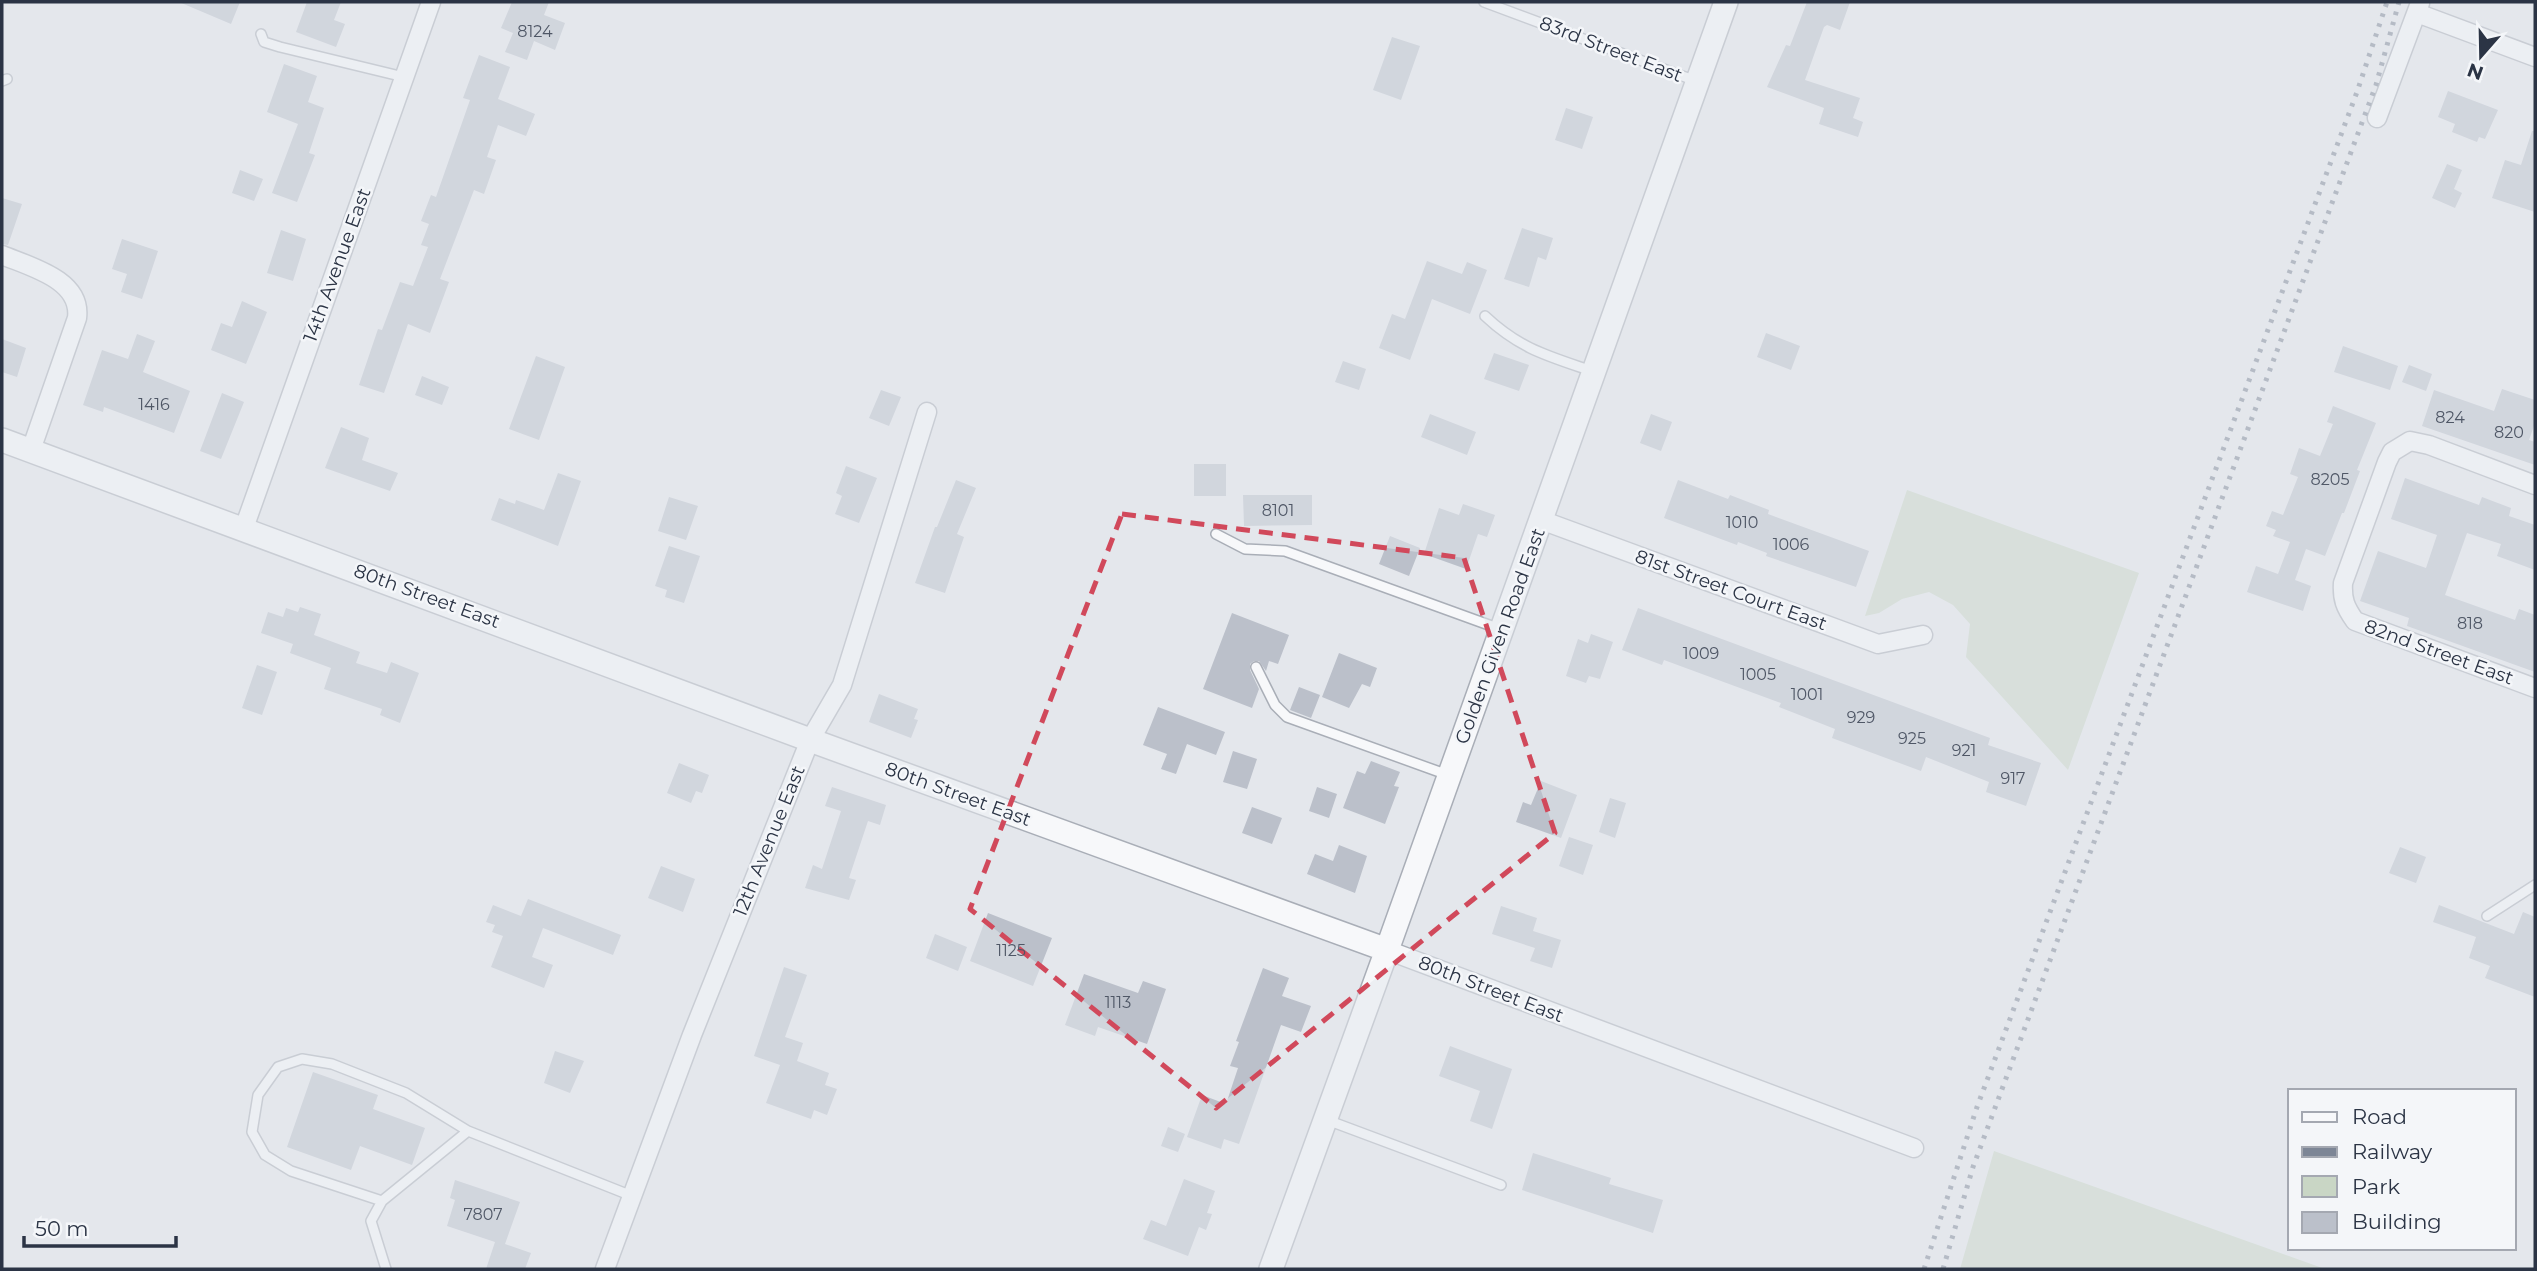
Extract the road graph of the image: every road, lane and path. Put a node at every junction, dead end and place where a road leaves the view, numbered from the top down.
1 (431, 2) edge
2 (1484, 2) edge
3 (1726, 2) edge
4 (2418, 8) edge
5 (261, 34) dead end
6 (2535, 57) edge
7 (404, 77) junction
8 (1698, 82) junction
9 (2377, 118) dead end
10 (2, 254) edge
11 (1485, 316) dead end
12 (1594, 371) junction
13 (927, 412) dead end
14 (2, 440) edge
15 (31, 450) junction
16 (2535, 485) edge
17 (1541, 520) junction
18 (244, 528) junction
19 (1216, 534) dead end
20 (1502, 630) junction
21 (1923, 635) dead end
22 (1256, 667) dead end
23 (2535, 688) edge
24 (810, 740) junction
25 (1450, 776) junction
26 (2535, 886) edge
27 (2487, 916) dead end
28 (1387, 950) junction
29 (1325, 1119) junction
30 (468, 1131) junction
31 (1914, 1148) dead end
32 (1501, 1185) dead end
33 (632, 1196) junction
34 (382, 1200) junction
35 (386, 1269) edge
36 (605, 1269) edge
37 (1270, 1269) edge

1 - 7 street, 14th Avenue East
2 - 8 lane, 83rd Street East
3 - 8 street, Golden Given Road East
4 - 6 street
4 - 9 street
5 - 7 lane
7 - 18 street, 14th Avenue East
8 - 12 street, Golden Given Road East
10 - 15 street
11 - 12 lane
12 - 17 street, Golden Given Road East
13 - 24 street, 12th Avenue East
14 - 15 street, 80th Street East
15 - 18 street, 80th Street East
16 - 23 street, 82nd Street East
17 - 20 street, Golden Given Road East
17 - 21 street, 81st Street Court East
18 - 24 street, 80th Street East
19 - 20 lane
20 - 25 street, Golden Given Road East
22 - 25 lane
24 - 28 street, 80th Street East
24 - 33 street, 12th Avenue East
25 - 28 street, Golden Given Road East
26 - 27 lane
28 - 29 street, Golden Given Road East
28 - 31 street, 80th Street East
29 - 32 lane
29 - 37 street, Golden Given Road East
30 - 33 lane
30 - 34 lane
30 - 34 lane
33 - 36 street, 12th Avenue East
34 - 35 lane

